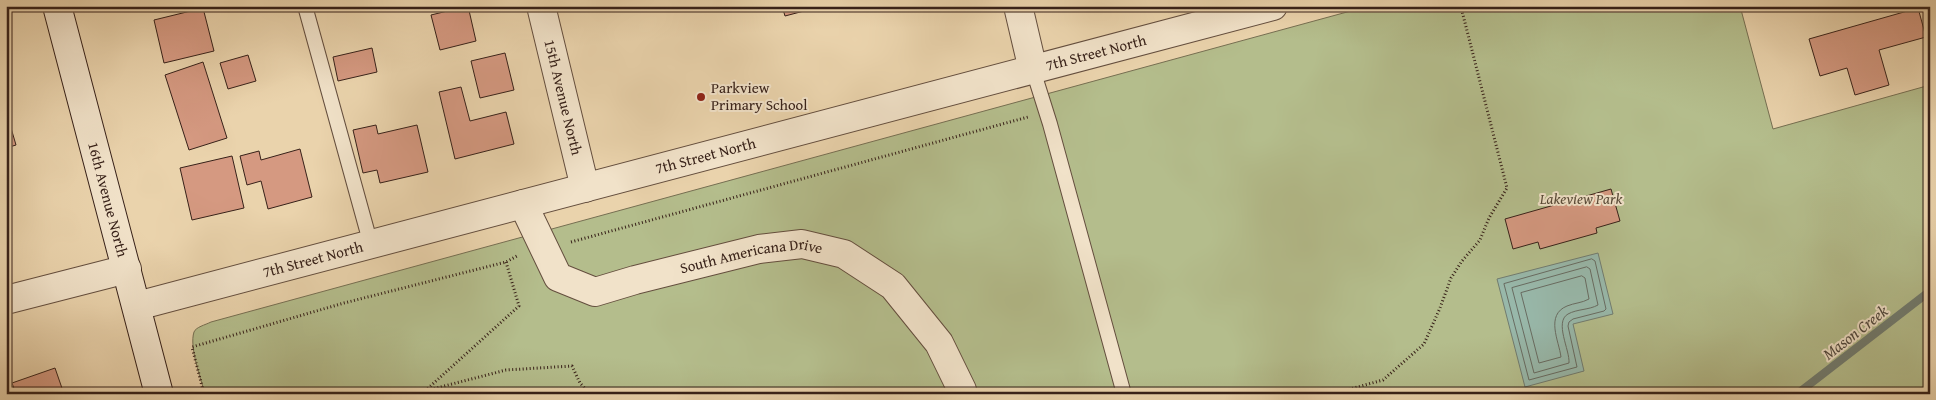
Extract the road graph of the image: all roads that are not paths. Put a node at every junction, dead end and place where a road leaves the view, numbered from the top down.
1 (56, 6) edge
2 (306, 6) edge
3 (540, 6) edge
4 (1018, 6) edge
5 (1271, 6) edge
6 (1033, 70) junction
7 (585, 188) junction
8 (523, 204) junction
9 (371, 244) junction
10 (127, 269) junction
11 (6, 300) edge
12 (137, 306) junction
13 (159, 394) edge
14 (962, 394) edge
15 (1124, 394) edge

1 - 10 street, 16th Avenue North
2 - 9 lane
3 - 7 street, 15th Avenue North
4 - 6 street
5 - 6 street, 7th Street North
6 - 7 street, 7th Street North
6 - 15 lane
7 - 8 street, 7th Street North
8 - 9 street, 7th Street North
8 - 14 street, South Americana Drive
9 - 12 street, 7th Street North
10 - 11 street
10 - 12 street, 16th Avenue North
12 - 13 street, 16th Avenue North

